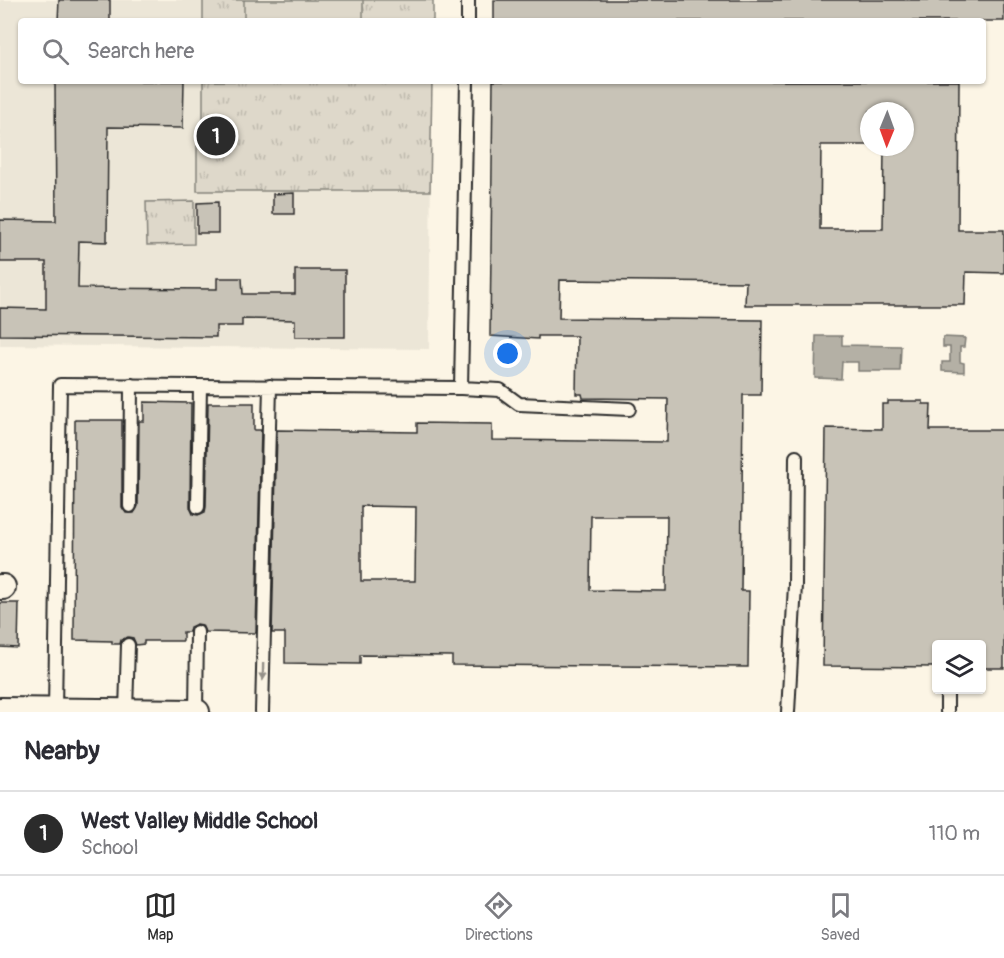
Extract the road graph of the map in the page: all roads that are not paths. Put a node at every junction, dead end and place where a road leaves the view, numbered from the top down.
1 (468, 0) edge
2 (468, 18) edge
3 (466, 84) edge
4 (131, 385) junction
5 (200, 386) junction
6 (270, 386) junction
7 (461, 388) junction
8 (629, 409) dead end
9 (796, 457) dead end
10 (130, 506) dead end
11 (198, 507) dead end
12 (197, 632) dead end
13 (128, 645) dead end
14 (947, 694) edge
15 (0, 710) edge
16 (55, 710) junction
17 (126, 711) edge
18 (197, 712) edge
19 (262, 712) edge
20 (788, 712) edge
21 (947, 712) edge

1 - 2 lane
3 - 7 lane
4 - 5 lane
4 - 10 lane
4 - 16 lane
5 - 6 lane
5 - 11 lane
6 - 7 lane
6 -> 19 lane
7 - 8 lane
9 - 20 lane
12 - 18 lane
13 - 17 lane
14 - 21 lane
15 - 16 street
16 - 17 street
17 - 18 street

